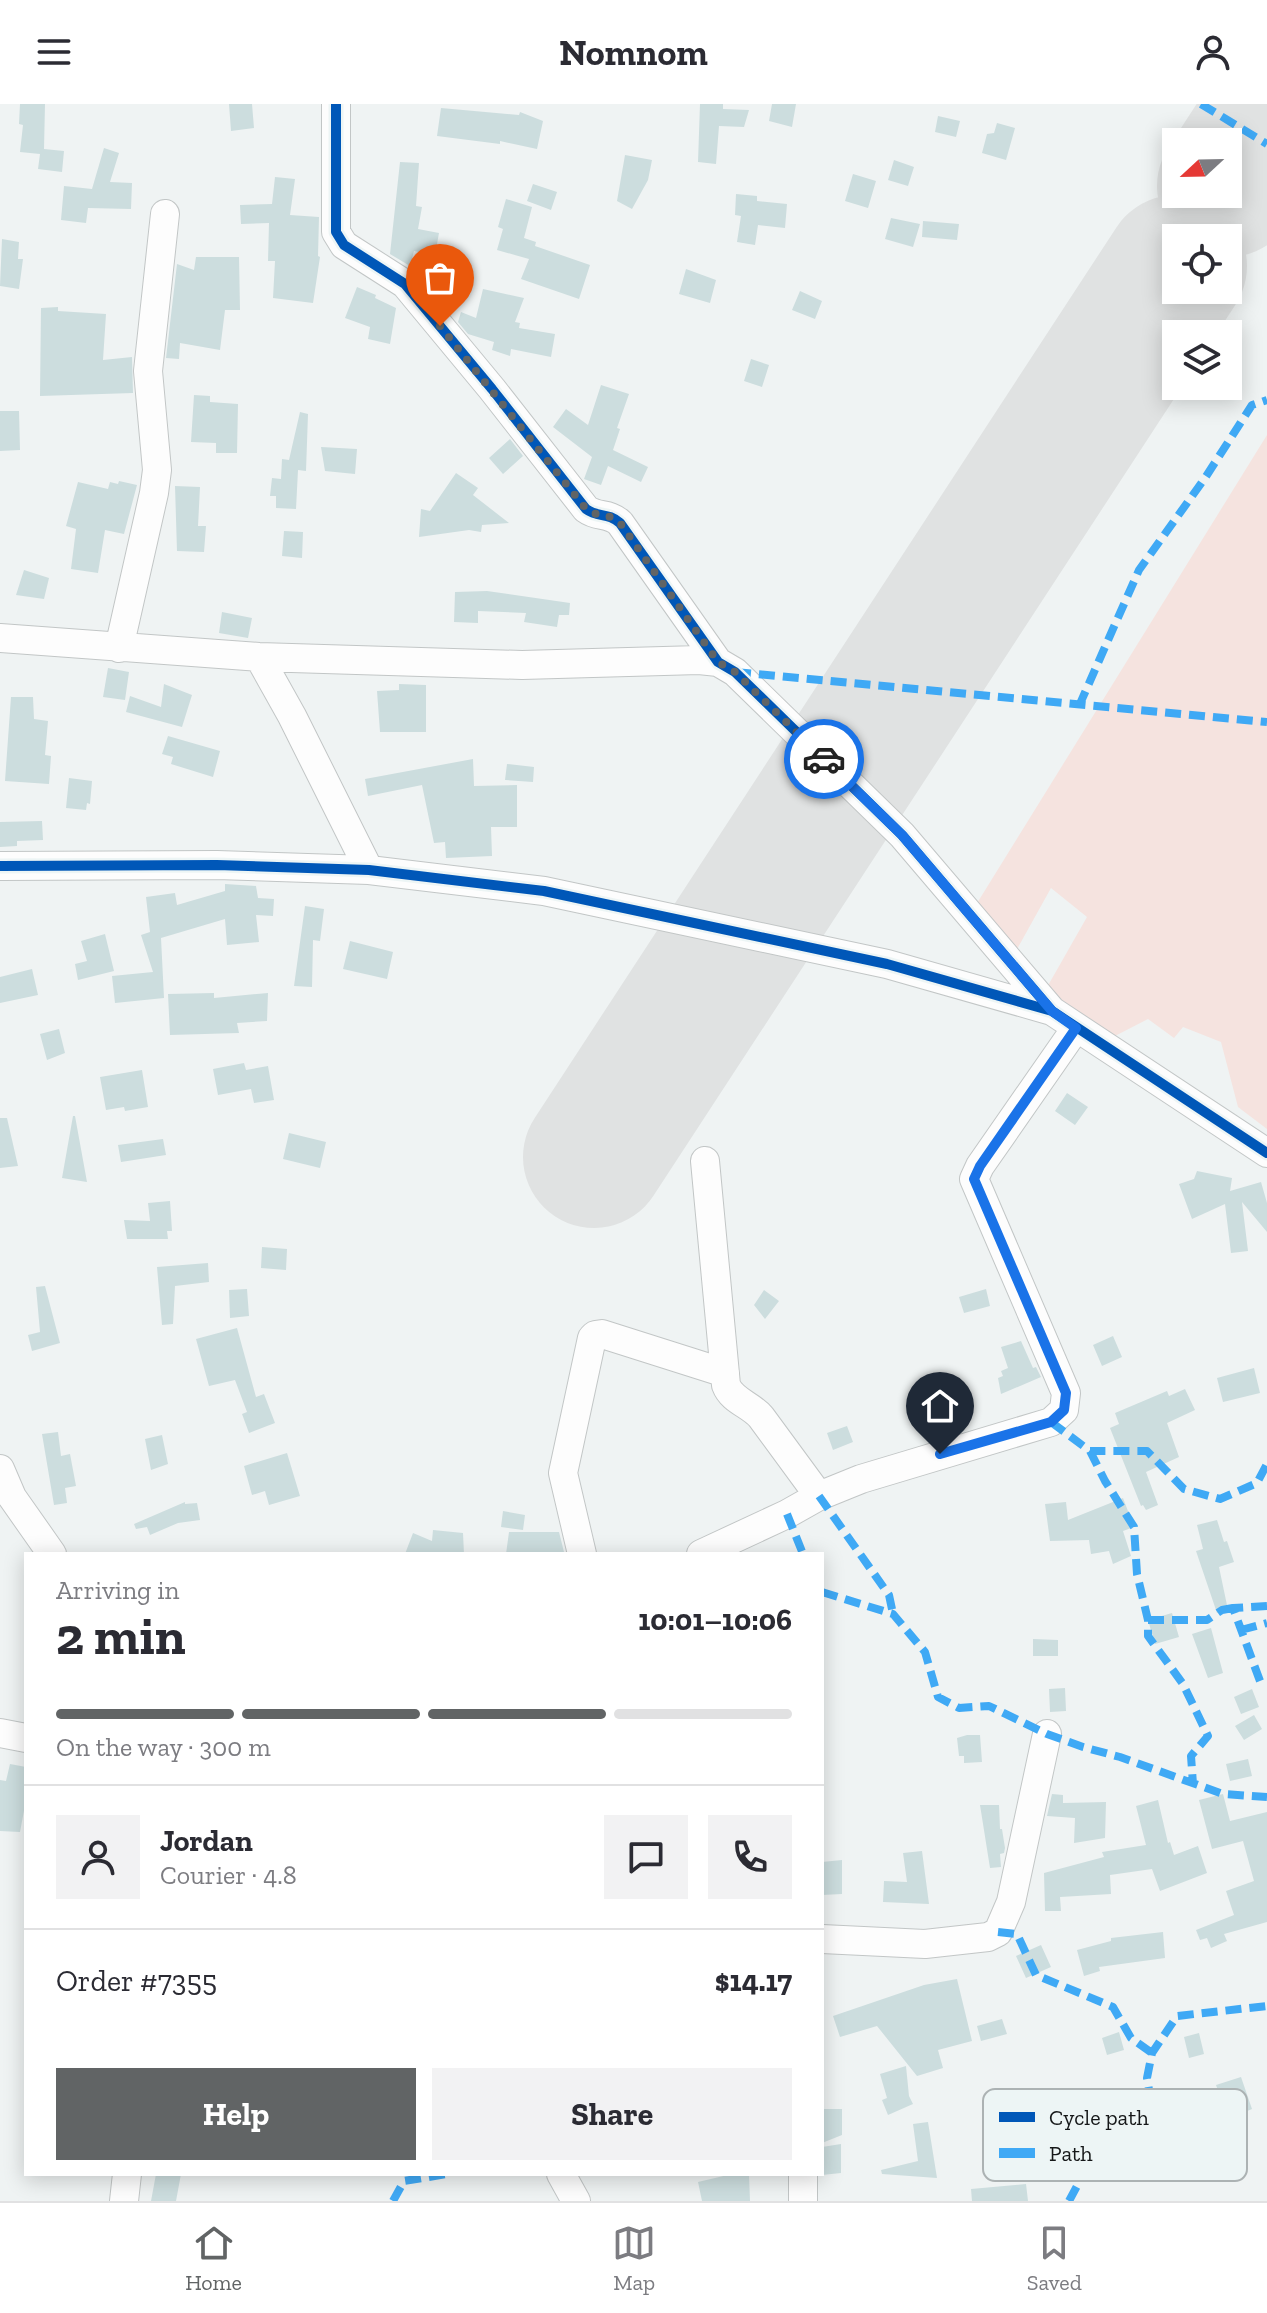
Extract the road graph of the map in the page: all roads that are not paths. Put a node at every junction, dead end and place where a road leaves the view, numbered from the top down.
1 (336, 104) edge
2 (165, 214) dead end
3 (0, 638) edge
4 (119, 648) junction
5 (259, 657) junction
6 (718, 662) junction
7 (0, 866) edge
8 (369, 870) junction
9 (1052, 1011) junction
10 (1076, 1028) junction
11 (1267, 1153) edge
12 (705, 1161) dead end
13 (725, 1373) junction
14 (0, 1469) edge
15 (819, 1496) junction
16 (51, 1552) edge
17 (582, 1552) edge
18 (705, 1552) edge
19 (0, 1733) edge
20 (1047, 1734) dead end
21 (24, 1738) edge
22 (824, 1939) edge
23 (127, 2176) edge
24 (562, 2176) edge
25 (803, 2176) edge
26 (124, 2201) edge
27 (576, 2201) edge
28 (803, 2201) edge

1 - 6 street
2 - 4 street
3 - 4 street
4 - 5 street
5 - 6 street
5 - 8 street
6 - 9 street
7 - 8 street
8 - 9 street
9 - 10 street
10 - 11 street
10 - 15 street
12 - 13 street
13 - 15 street
13 - 17 street
14 - 16 street
15 - 18 street
19 - 21 street
20 - 22 street
23 - 26 street
24 - 27 street
25 - 28 street

